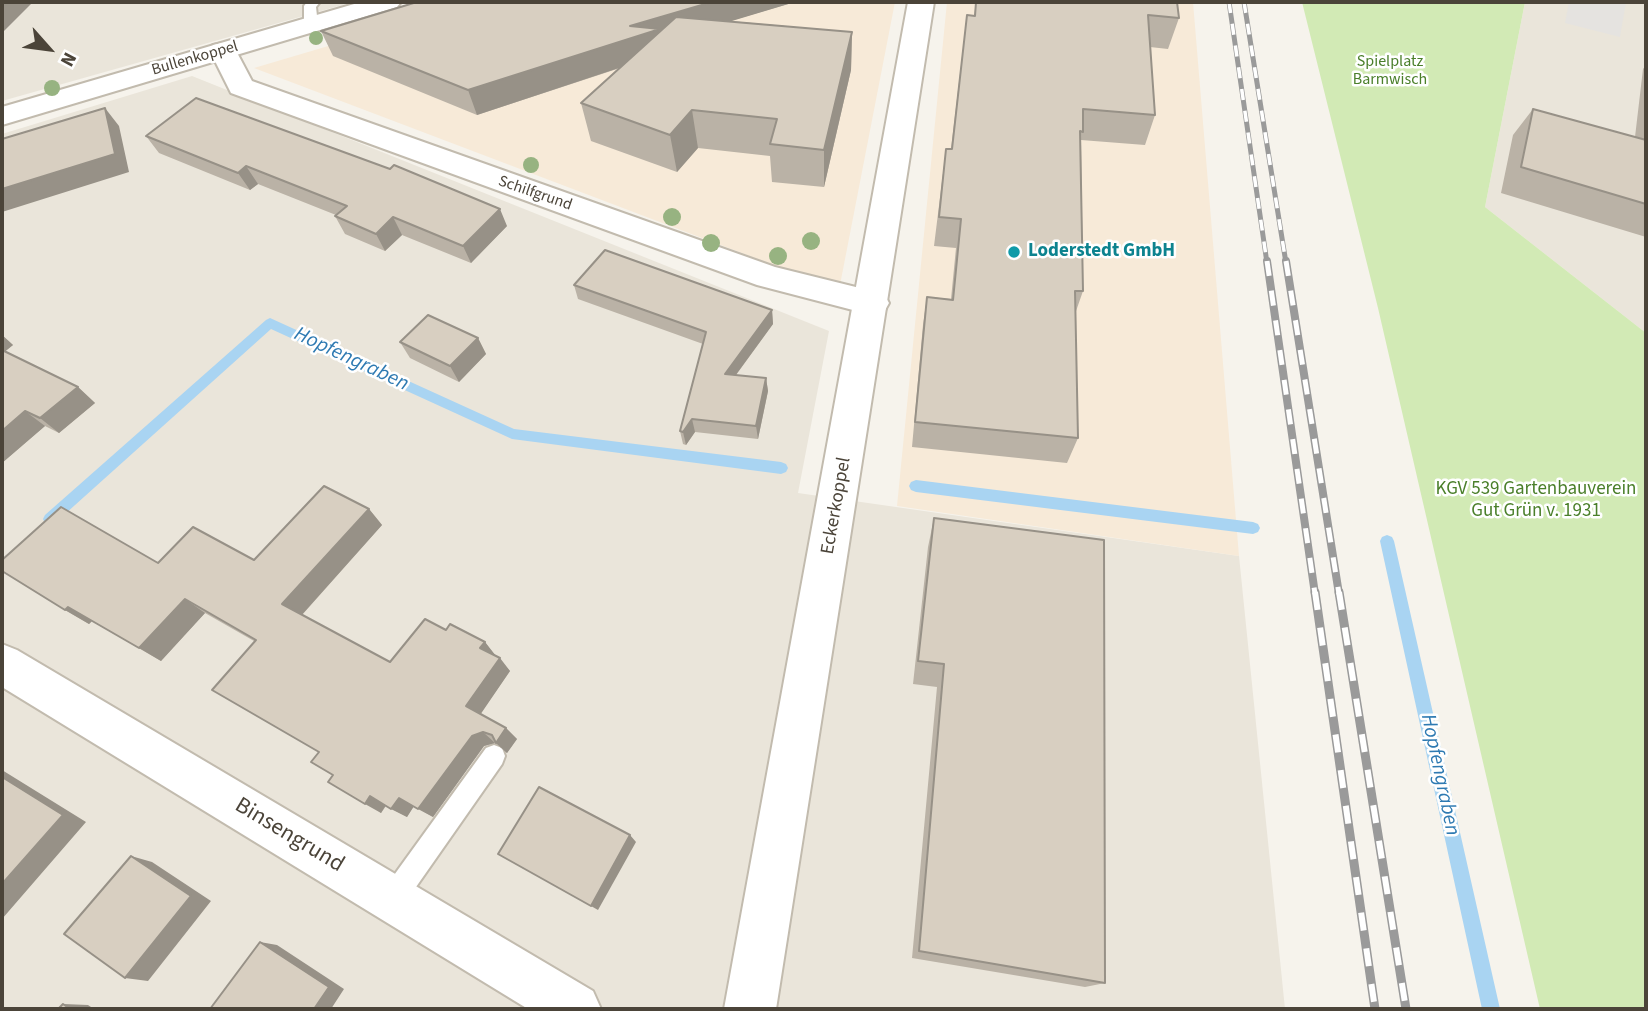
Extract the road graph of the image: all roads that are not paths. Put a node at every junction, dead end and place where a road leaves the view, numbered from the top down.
1 (388, 2) edge
2 (921, 2) edge
3 (312, 13) edge
4 (223, 51) junction
5 (2, 116) edge
6 (872, 303) junction
7 (2, 664) edge
8 (494, 756) edge
9 (393, 898) junction
10 (575, 1009) edge
11 (750, 1009) edge

1 - 3 street, Bullenkoppel
2 - 6 street, Eckerkoppel
3 - 4 street, Bullenkoppel
4 - 5 street, Bullenkoppel
4 - 6 street, Schilfgrund
6 - 11 street, Eckerkoppel
7 - 9 street, Binsengrund
8 - 9 lane
9 - 10 street, Binsengrund

